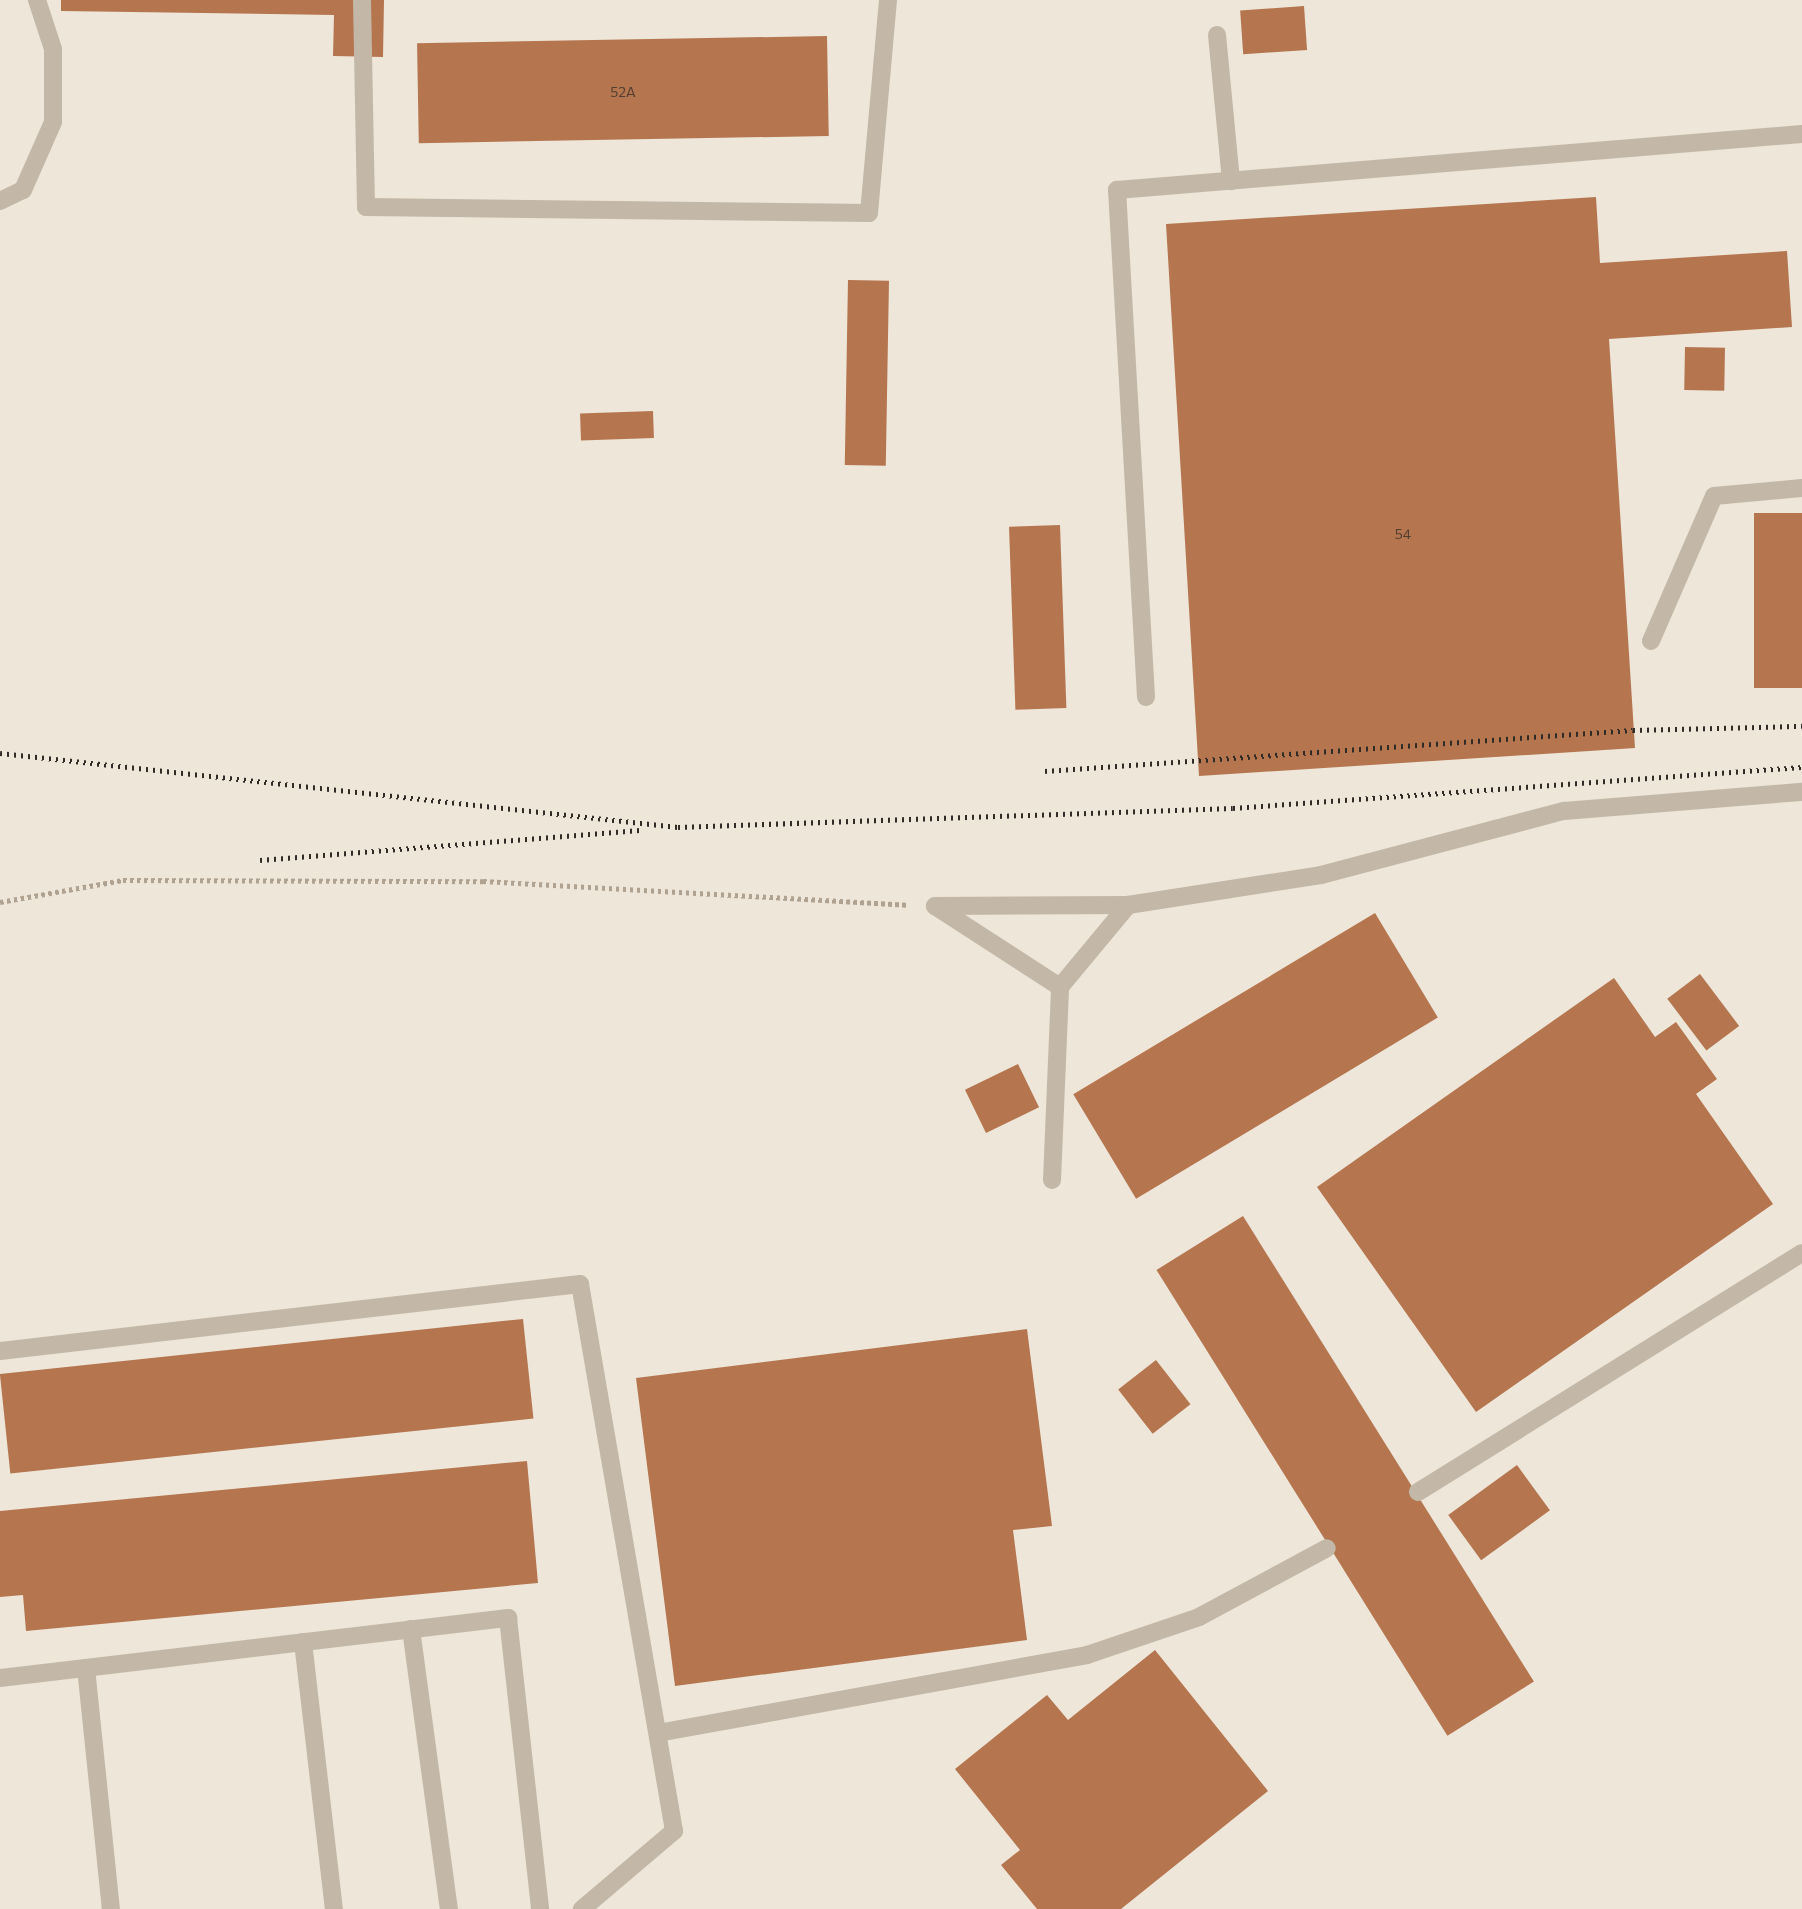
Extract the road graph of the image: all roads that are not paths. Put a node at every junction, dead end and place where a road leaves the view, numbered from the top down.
1 (37, 0) edge
2 (362, 0) edge
3 (888, 0) edge
4 (1217, 35) dead end
5 (1802, 134) edge
6 (1230, 181) junction
7 (0, 201) edge
8 (1802, 488) edge
9 (1651, 641) dead end
10 (1146, 698) dead end
11 (1802, 792) edge
12 (1128, 905) junction
13 (1060, 987) junction
14 (1052, 1180) dead end
15 (1802, 1253) edge
16 (0, 1351) edge
17 (1418, 1492) dead end
18 (1327, 1548) dead end
19 (411, 1629) junction
20 (303, 1642) junction
21 (86, 1668) junction
22 (0, 1678) edge
23 (657, 1733) junction
24 (111, 1909) edge
25 (334, 1909) edge
26 (449, 1909) edge
27 (540, 1909) edge
28 (582, 1909) edge

1 - 7 lane
2 - 3 lane
4 - 6 lane
5 - 6 lane
6 - 10 lane
8 - 9 lane
11 - 12 lane
12 - 13 lane
12 - 13 lane
13 - 14 lane
15 - 17 lane
16 - 23 lane
18 - 23 lane
19 - 20 lane
19 - 26 lane
19 - 27 lane
20 - 21 lane
20 - 25 lane
21 - 22 lane
21 - 24 lane
23 - 28 lane

